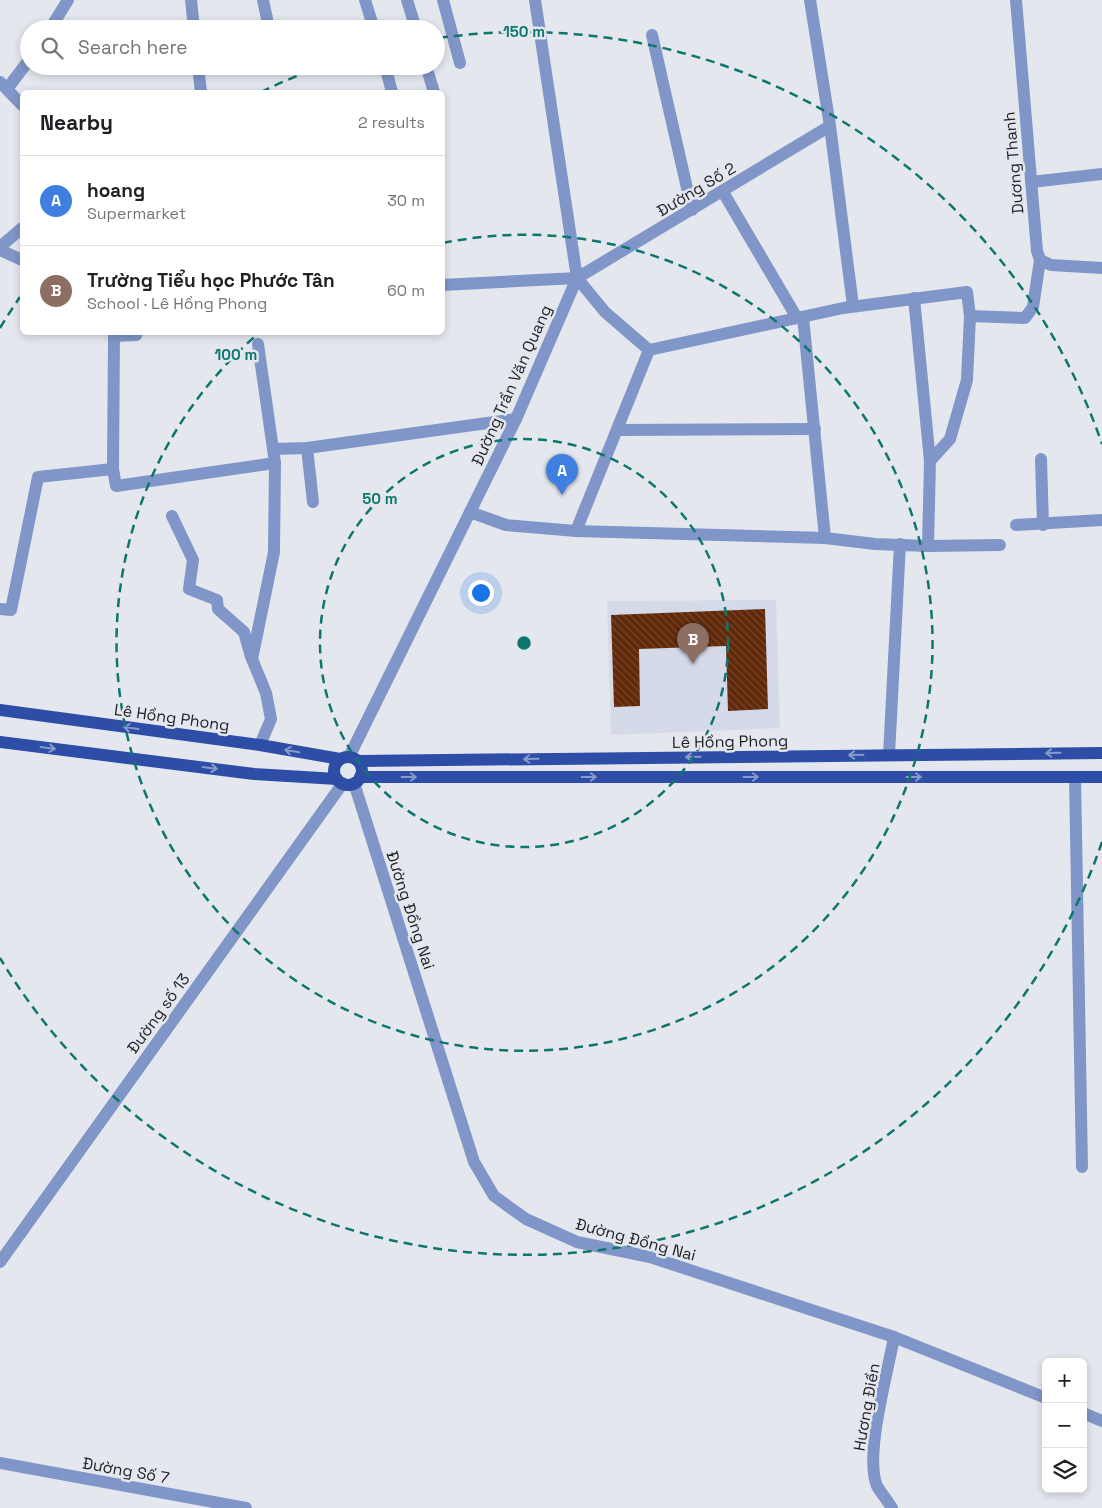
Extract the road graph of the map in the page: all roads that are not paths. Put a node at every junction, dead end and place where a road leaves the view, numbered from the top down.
1 (68, 0) edge
2 (191, 0) edge
3 (263, 0) edge
4 (365, 0) edge
5 (407, 0) edge
6 (443, 0) edge
7 (535, 0) edge
8 (810, 0) edge
9 (1016, 0) edge
10 (56, 20) edge
11 (193, 20) edge
12 (267, 20) edge
13 (371, 20) edge
14 (413, 20) edge
15 (652, 35) dead end
16 (460, 63) dead end
17 (20, 69) edge
18 (199, 75) edge
19 (387, 75) edge
20 (429, 75) edge
21 (3, 86) edge
22 (200, 90) edge
23 (391, 90) edge
24 (433, 90) edge
25 (20, 103) edge
26 (830, 126) junction
27 (1102, 174) edge
28 (1031, 182) junction
29 (723, 192) junction
30 (692, 210) junction
31 (20, 230) edge
32 (0, 249) edge
33 (20, 259) edge
34 (1040, 260) junction
35 (1102, 268) edge
36 (577, 278) junction
37 (445, 285) edge
38 (914, 298) junction
39 (853, 306) junction
40 (970, 316) junction
41 (800, 318) junction
42 (125, 335) edge
43 (258, 344) dead end
44 (650, 350) junction
45 (516, 419) junction
46 (815, 429) junction
47 (618, 430) junction
48 (308, 448) junction
49 (274, 449) junction
50 (1041, 459) dead end
51 (930, 461) junction
52 (275, 463) junction
53 (113, 469) junction
54 (313, 502) dead end
55 (470, 512) junction
56 (172, 516) dead end
57 (1102, 520) edge
58 (1016, 525) dead end
59 (1043, 525) junction
60 (576, 531) junction
61 (825, 538) junction
62 (900, 544) junction
63 (1000, 544) dead end
64 (928, 546) junction
65 (0, 609) edge
66 (252, 659) junction
67 (0, 710) edge
68 (0, 742) edge
69 (260, 745) junction
70 (1102, 753) edge
71 (889, 755) junction
72 (349, 759) junction
73 (1075, 777) junction
74 (1102, 777) edge
75 (348, 781) junction
76 (1082, 1167) dead end
77 (0, 1262) edge
78 (894, 1338) junction
79 (1042, 1396) edge
80 (1087, 1415) edge
81 (1102, 1421) edge
82 (0, 1463) edge
83 (246, 1508) edge
84 (892, 1508) edge

1 - 10 street
2 - 11 street
3 - 12 street
4 - 13 street
5 - 14 street
6 - 16 street
7 - 36 street
8 - 26 street
9 - 28 street, Dương Thanh
15 - 30 street
17 - 21 street
18 - 22 street
19 - 23 street
20 - 24 street
21 - 25 street
26 - 29 street, Đường Số 2
26 - 39 street
27 - 28 street
28 - 34 street, Dương Thanh
29 - 30 street, Đường Số 2
29 - 41 street
30 - 36 street, Đường Số 2
31 - 32 street
32 - 33 street
34 - 35 street
34 - 40 street, Dương Thanh
36 - 37 street
36 - 44 street
36 - 45 street, Đường Trần Văn Quang
38 - 39 street
38 - 40 street
38 - 51 street
39 - 41 street
40 - 51 street
41 - 44 street
41 - 46 street
42 - 53 street
43 - 49 street
44 - 47 street
45 - 48 street
45 - 55 street, Đường Trần Văn Quang
46 - 47 street
46 - 61 street
47 - 60 street
48 - 49 street
48 - 54 street
49 - 52 street
50 - 59 street
51 - 64 street
52 - 53 street
52 - 66 street
53 - 65 street
55 - 60 street
55 - 72 street, Đường Trần Văn Quang
56 - 66 street
57 - 59 street
58 - 59 street
60 - 61 street
61 - 62 street
62 - 64 street
62 - 71 street
63 - 64 street
66 - 69 street
69 -> 67 main road, Lê Hồng Phong
68 -> 75 main road
72 -> 69 main road, Lê Hồng Phong
70 -> 71 main road, Lê Hồng Phong
71 -> 72 main road, Lê Hồng Phong
72 - 75 main road
72 - 75 main road
73 - 74 main road
75 -> 73 main road
73 - 76 street
75 - 77 street, Đường số 13
75 - 78 street, Đường Đồng Nai
78 - 79 street, Đường Đồng Nai
78 - 84 street, Hương Điền
80 - 81 street
82 - 83 street, Đường Số 7

